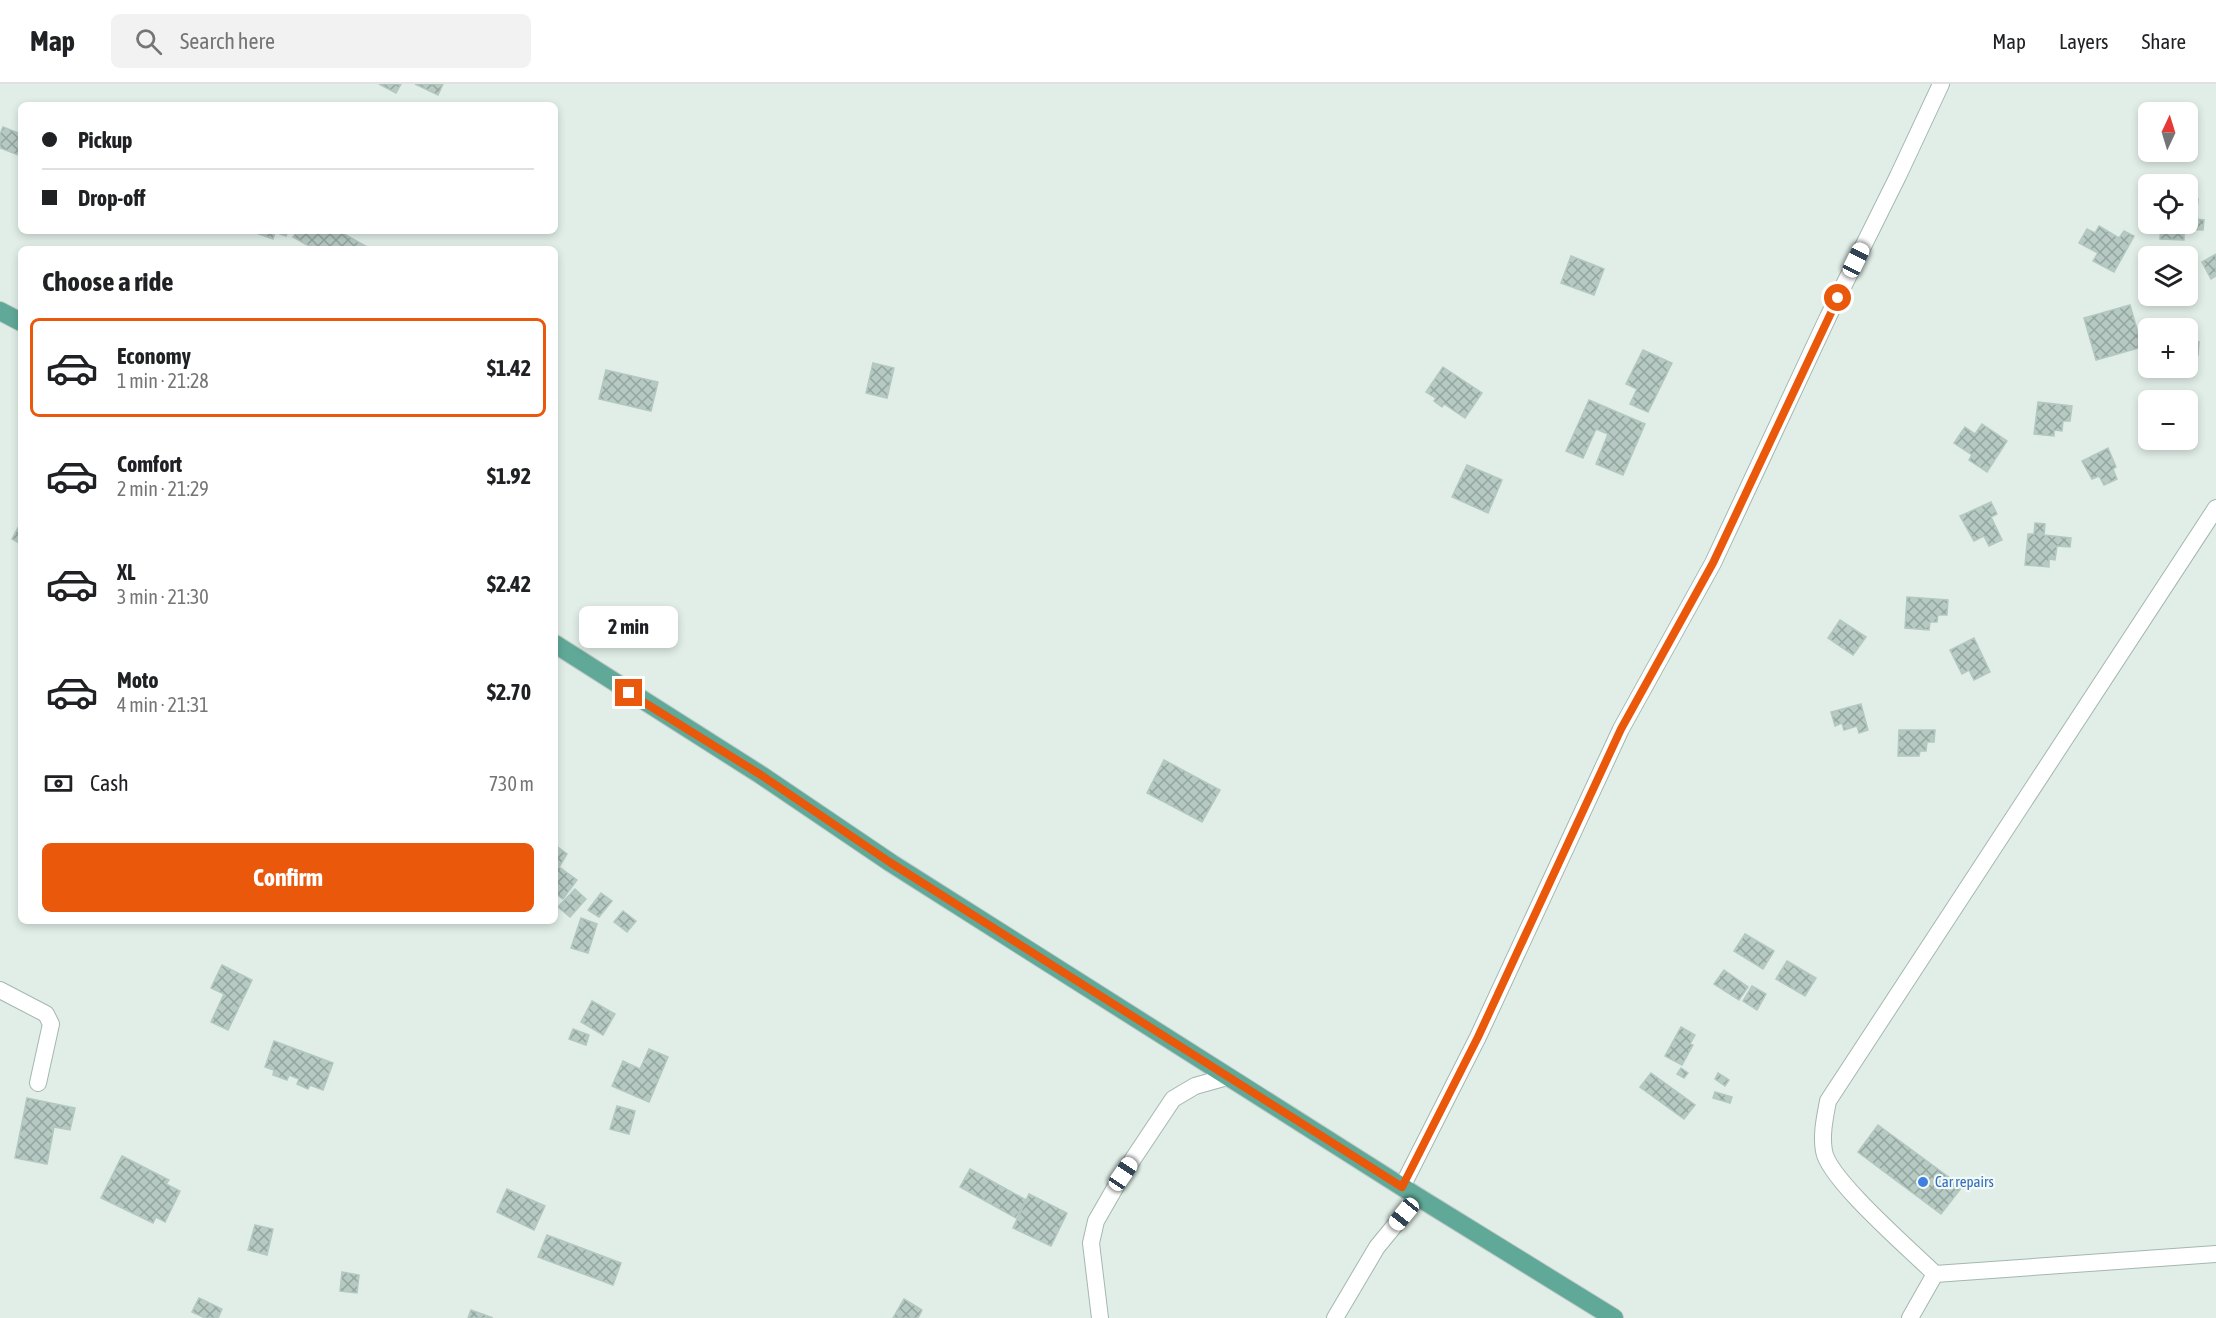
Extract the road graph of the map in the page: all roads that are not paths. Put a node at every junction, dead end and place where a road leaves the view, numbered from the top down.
1 (1941, 84) edge
2 (0, 311) edge
3 (18, 320) edge
4 (2216, 508) edge
5 (558, 646) edge
6 (0, 990) edge
7 (1227, 1077) junction
8 (38, 1083) dead end
9 (1402, 1187) junction
10 (1418, 1197) junction
11 (2216, 1254) edge
12 (1935, 1274) junction
13 (1100, 1318) edge
14 (1335, 1318) edge
15 (1614, 1318) edge
16 (1910, 1318) edge

1 - 9 street
2 - 3 main road
4 - 12 street
5 - 7 main road
6 - 8 street
7 - 9 main road
7 - 13 street
9 - 10 main road
10 - 14 street
10 - 15 main road
11 - 12 street
12 - 16 street

